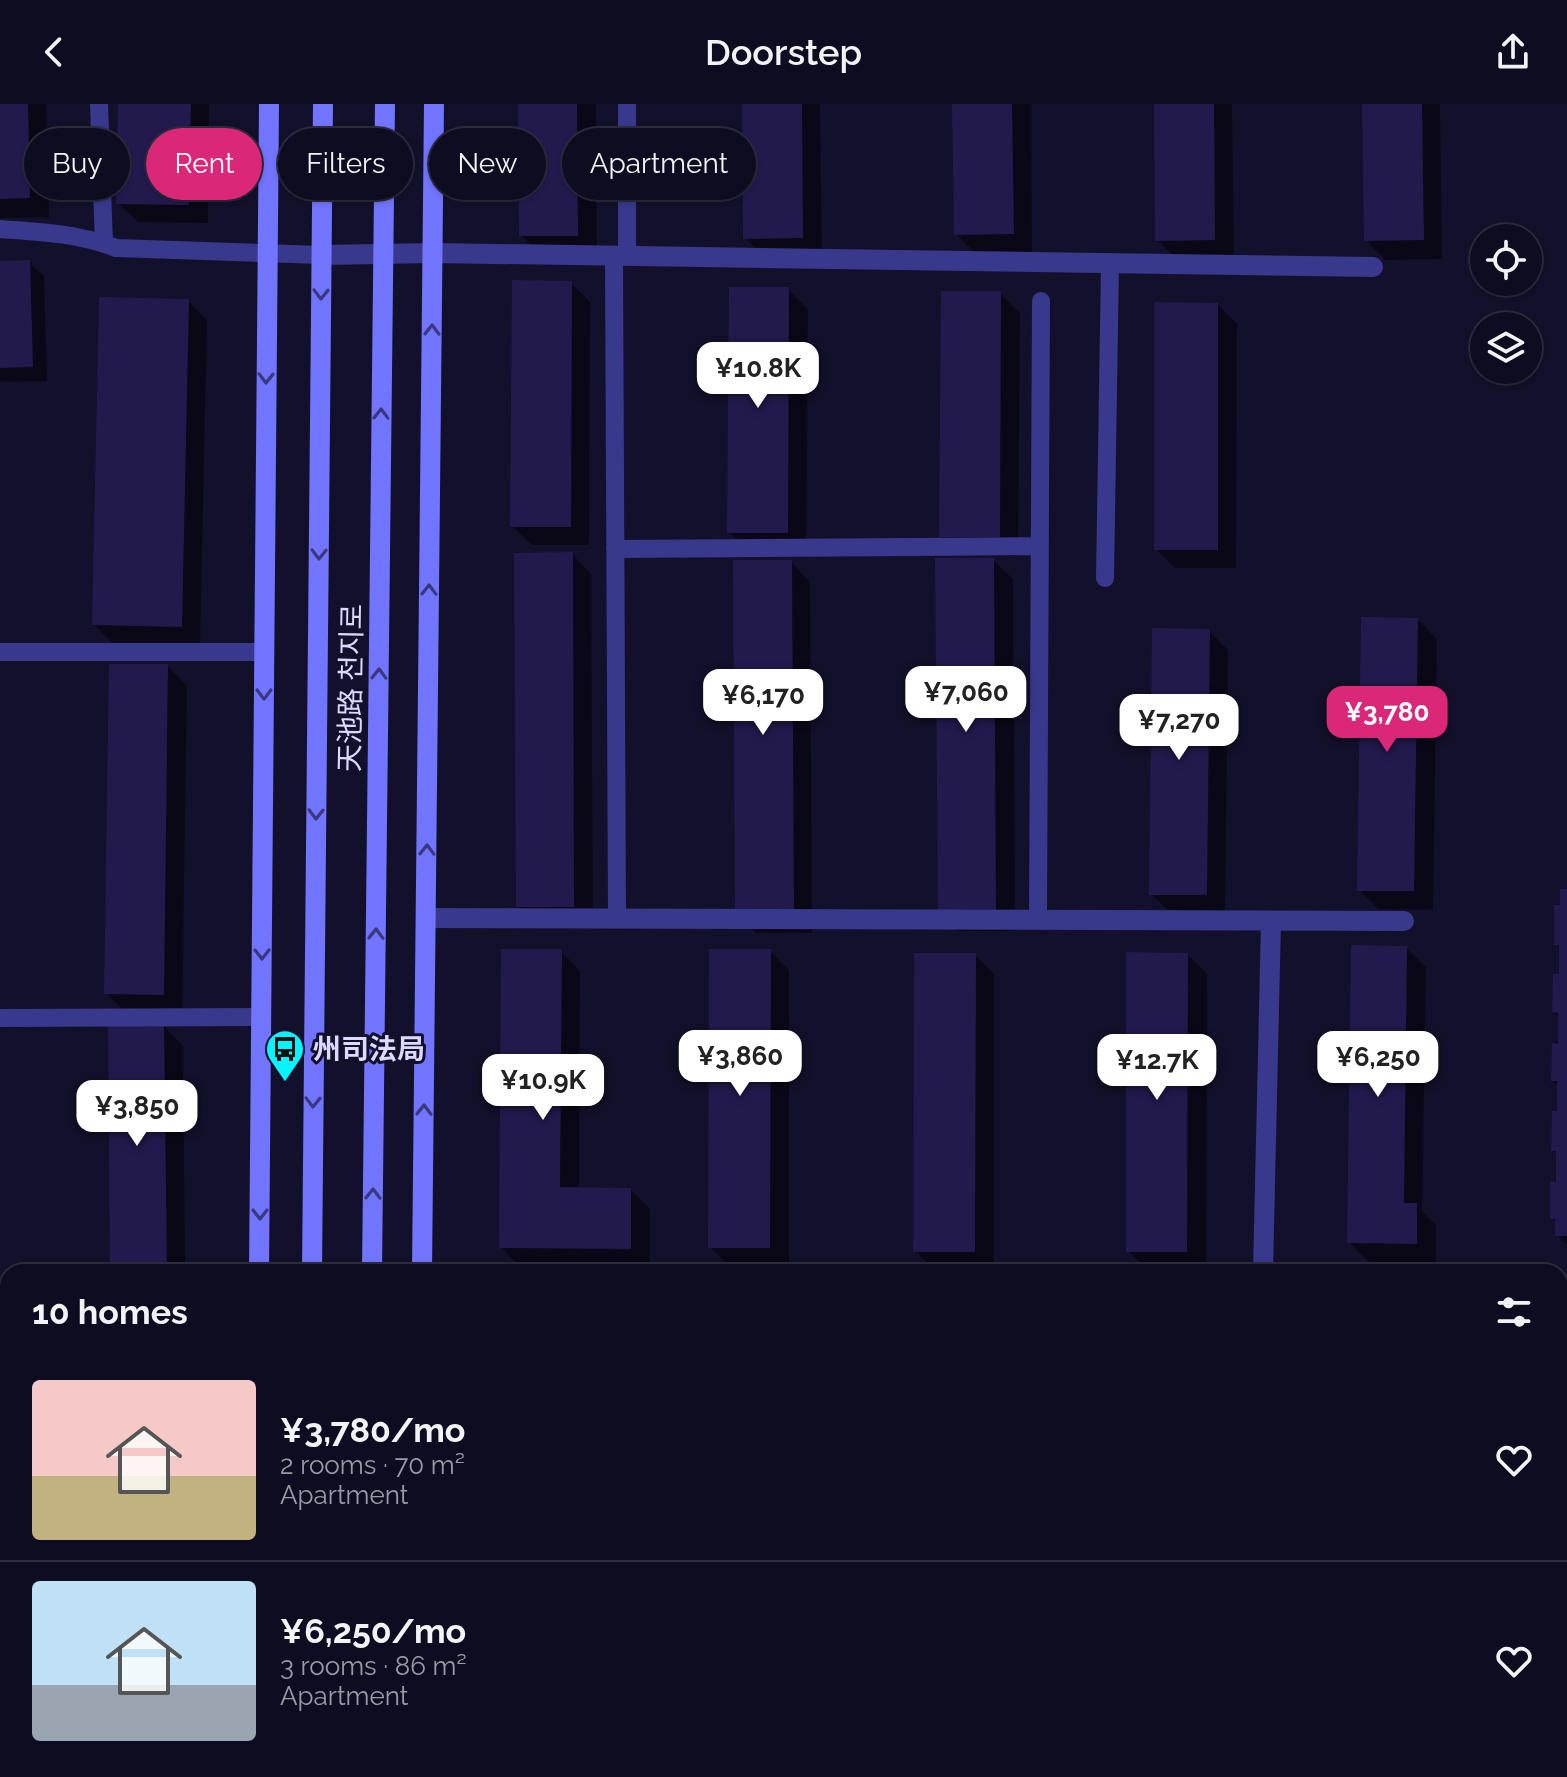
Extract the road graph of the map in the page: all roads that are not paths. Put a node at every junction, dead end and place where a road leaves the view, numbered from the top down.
1 (99, 104) edge
2 (269, 104) edge
3 (323, 104) edge
4 (385, 104) edge
5 (434, 104) edge
6 (627, 104) edge
7 (0, 229) edge
8 (104, 244) junction
9 (433, 253) junction
10 (267, 254) junction
11 (383, 254) junction
12 (322, 255) junction
13 (621, 256) junction
14 (1110, 263) junction
15 (1373, 267) dead end
16 (1041, 301) dead end
17 (1039, 546) junction
18 (615, 549) junction
19 (1105, 578) dead end
20 (0, 652) edge
21 (264, 652) junction
22 (426, 918) junction
23 (617, 918) junction
24 (1038, 920) junction
25 (1271, 921) junction
26 (1404, 921) dead end
27 (261, 1017) junction
28 (0, 1018) edge
29 (259, 1264) edge
30 (312, 1264) edge
31 (372, 1264) edge
32 (422, 1264) edge
33 (1263, 1264) edge

1 - 8 lane
2 - 10 street
3 - 12 street, 天池路 천지로
4 - 11 street, 天池路 천지로
5 - 9 street
6 - 13 lane
7 - 8 lane
8 - 10 lane
9 - 11 street
9 - 13 street
22 -> 9 street
10 - 12 lane
10 -> 21 street
11 - 12 street
31 -> 11 street, 天池路 천지로
12 -> 30 street, 天池路 천지로
13 - 14 street
13 - 18 lane
14 - 15 street
14 - 19 lane
16 - 17 lane
17 - 18 lane
17 - 24 lane
18 - 23 lane
20 - 21 lane
21 -> 27 street
22 - 23 street
32 -> 22 street
23 - 24 street
24 - 25 street
25 - 26 street
25 - 33 street
27 - 28 lane
27 -> 29 street

